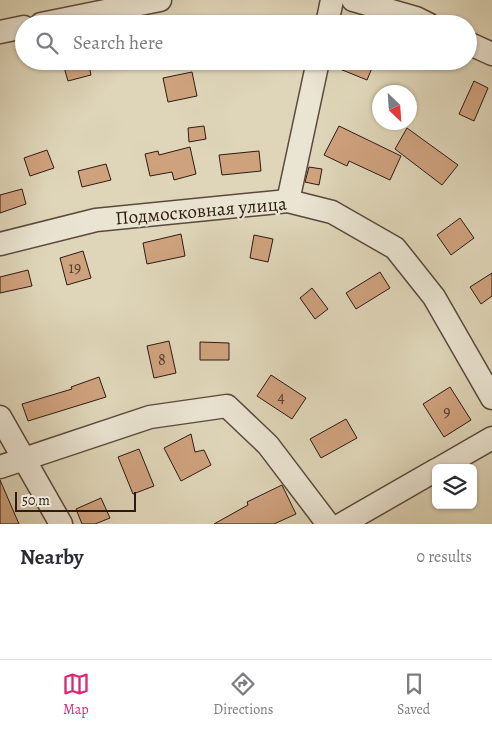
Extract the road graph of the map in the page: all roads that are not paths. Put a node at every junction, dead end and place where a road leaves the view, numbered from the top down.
1 (160, 0) edge
2 (332, 0) edge
3 (353, 0) edge
4 (86, 15) edge
5 (329, 15) edge
6 (406, 15) edge
7 (15, 29) edge
8 (0, 32) edge
9 (477, 47) edge
10 (492, 54) edge
11 (316, 70) edge
12 (288, 201) junction
13 (0, 244) edge
14 (492, 398) edge
15 (0, 417) edge
16 (492, 438) edge
17 (24, 461) junction
18 (447, 464) edge
19 (0, 467) edge
20 (432, 472) edge
21 (61, 524) edge
22 (328, 524) edge
23 (342, 524) edge

1 - 4 street
2 - 5 street
3 - 6 street
7 - 8 street
9 - 10 street
11 - 12 street
12 - 13 street, Подмосковная улица
12 - 14 street, Подмосковная улица
15 - 17 street
16 - 18 street
17 - 19 street
17 - 21 street
17 - 22 street
20 - 23 street

